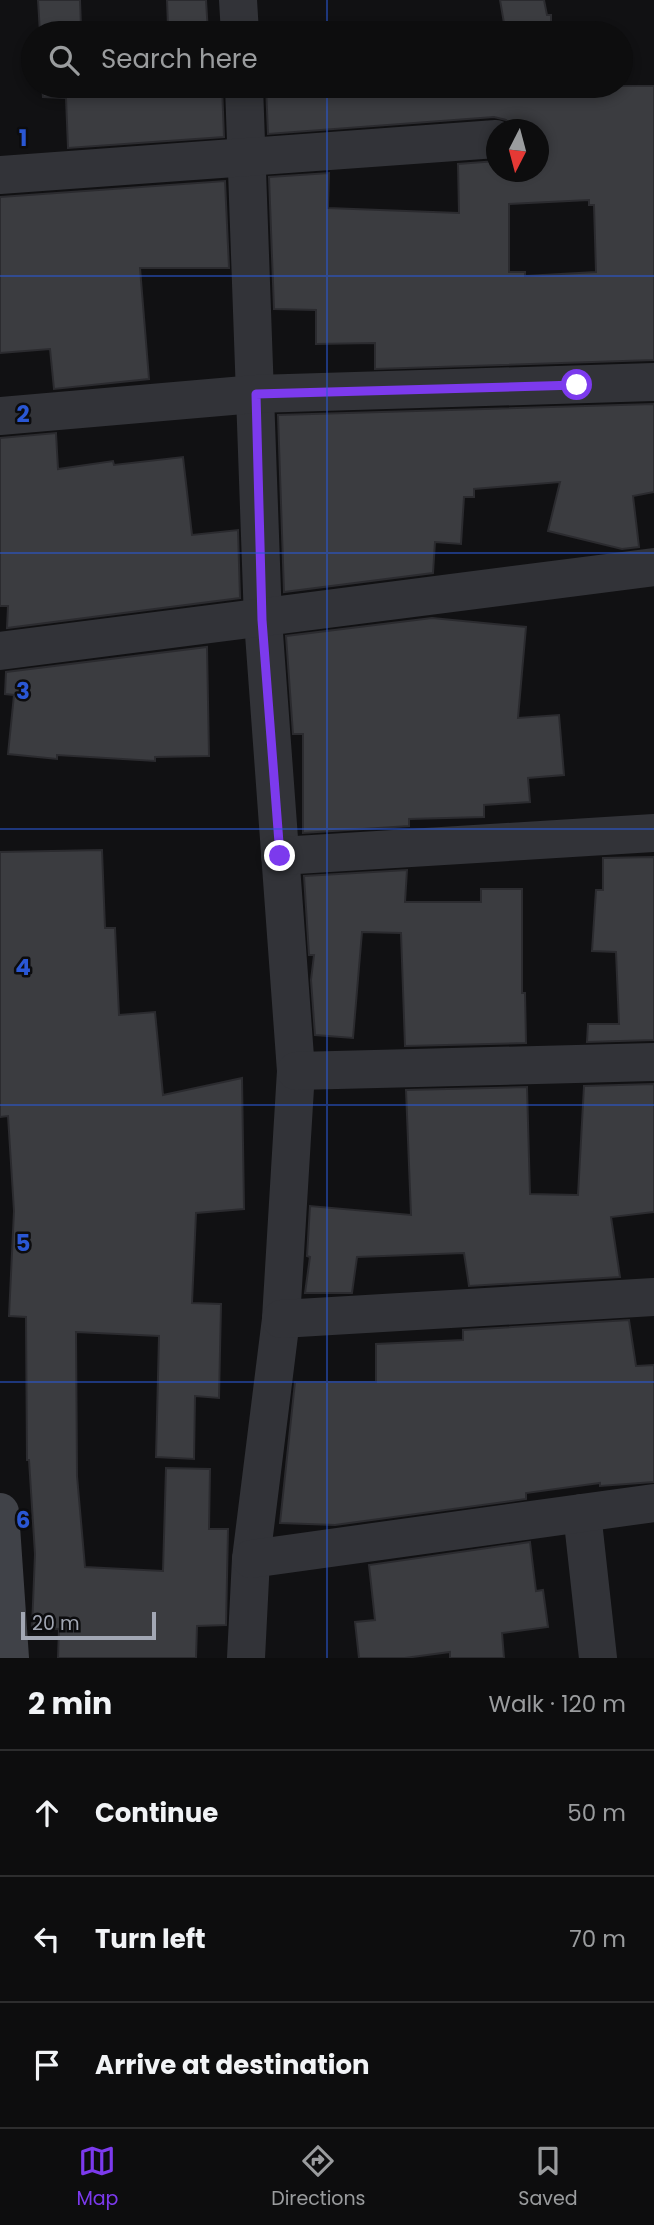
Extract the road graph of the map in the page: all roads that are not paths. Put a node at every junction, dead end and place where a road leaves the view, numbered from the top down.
1 (238, 0) edge
2 (239, 21) edge
3 (245, 98) edge
4 (486, 140) edge
5 (248, 156) junction
6 (0, 175) edge
7 (654, 382) edge
8 (256, 394) junction
9 (0, 416) edge
10 (654, 567) edge
11 (262, 620) junction
12 (0, 652) edge
13 (654, 833) edge
14 (280, 856) junction
15 (654, 1062) edge
16 (296, 1071) junction
17 (654, 1297) edge
18 (281, 1319) junction
19 (654, 1503) edge
20 (0, 1512) edge
21 (582, 1513) junction
22 (251, 1559) junction
23 (10, 1658) edge
24 (246, 1658) edge
25 (598, 1658) edge

1 - 2 street
3 - 5 street
4 - 5 street
5 - 6 street
5 - 8 street
7 - 8 street
8 - 9 street
8 - 11 street
10 - 11 street
11 - 12 street
11 - 14 street
13 - 14 street
14 - 16 street
15 - 16 street
16 - 18 street
17 - 18 street
18 - 22 street
19 - 21 street
20 - 23 main road
21 - 22 street
21 - 25 street
22 - 24 street

